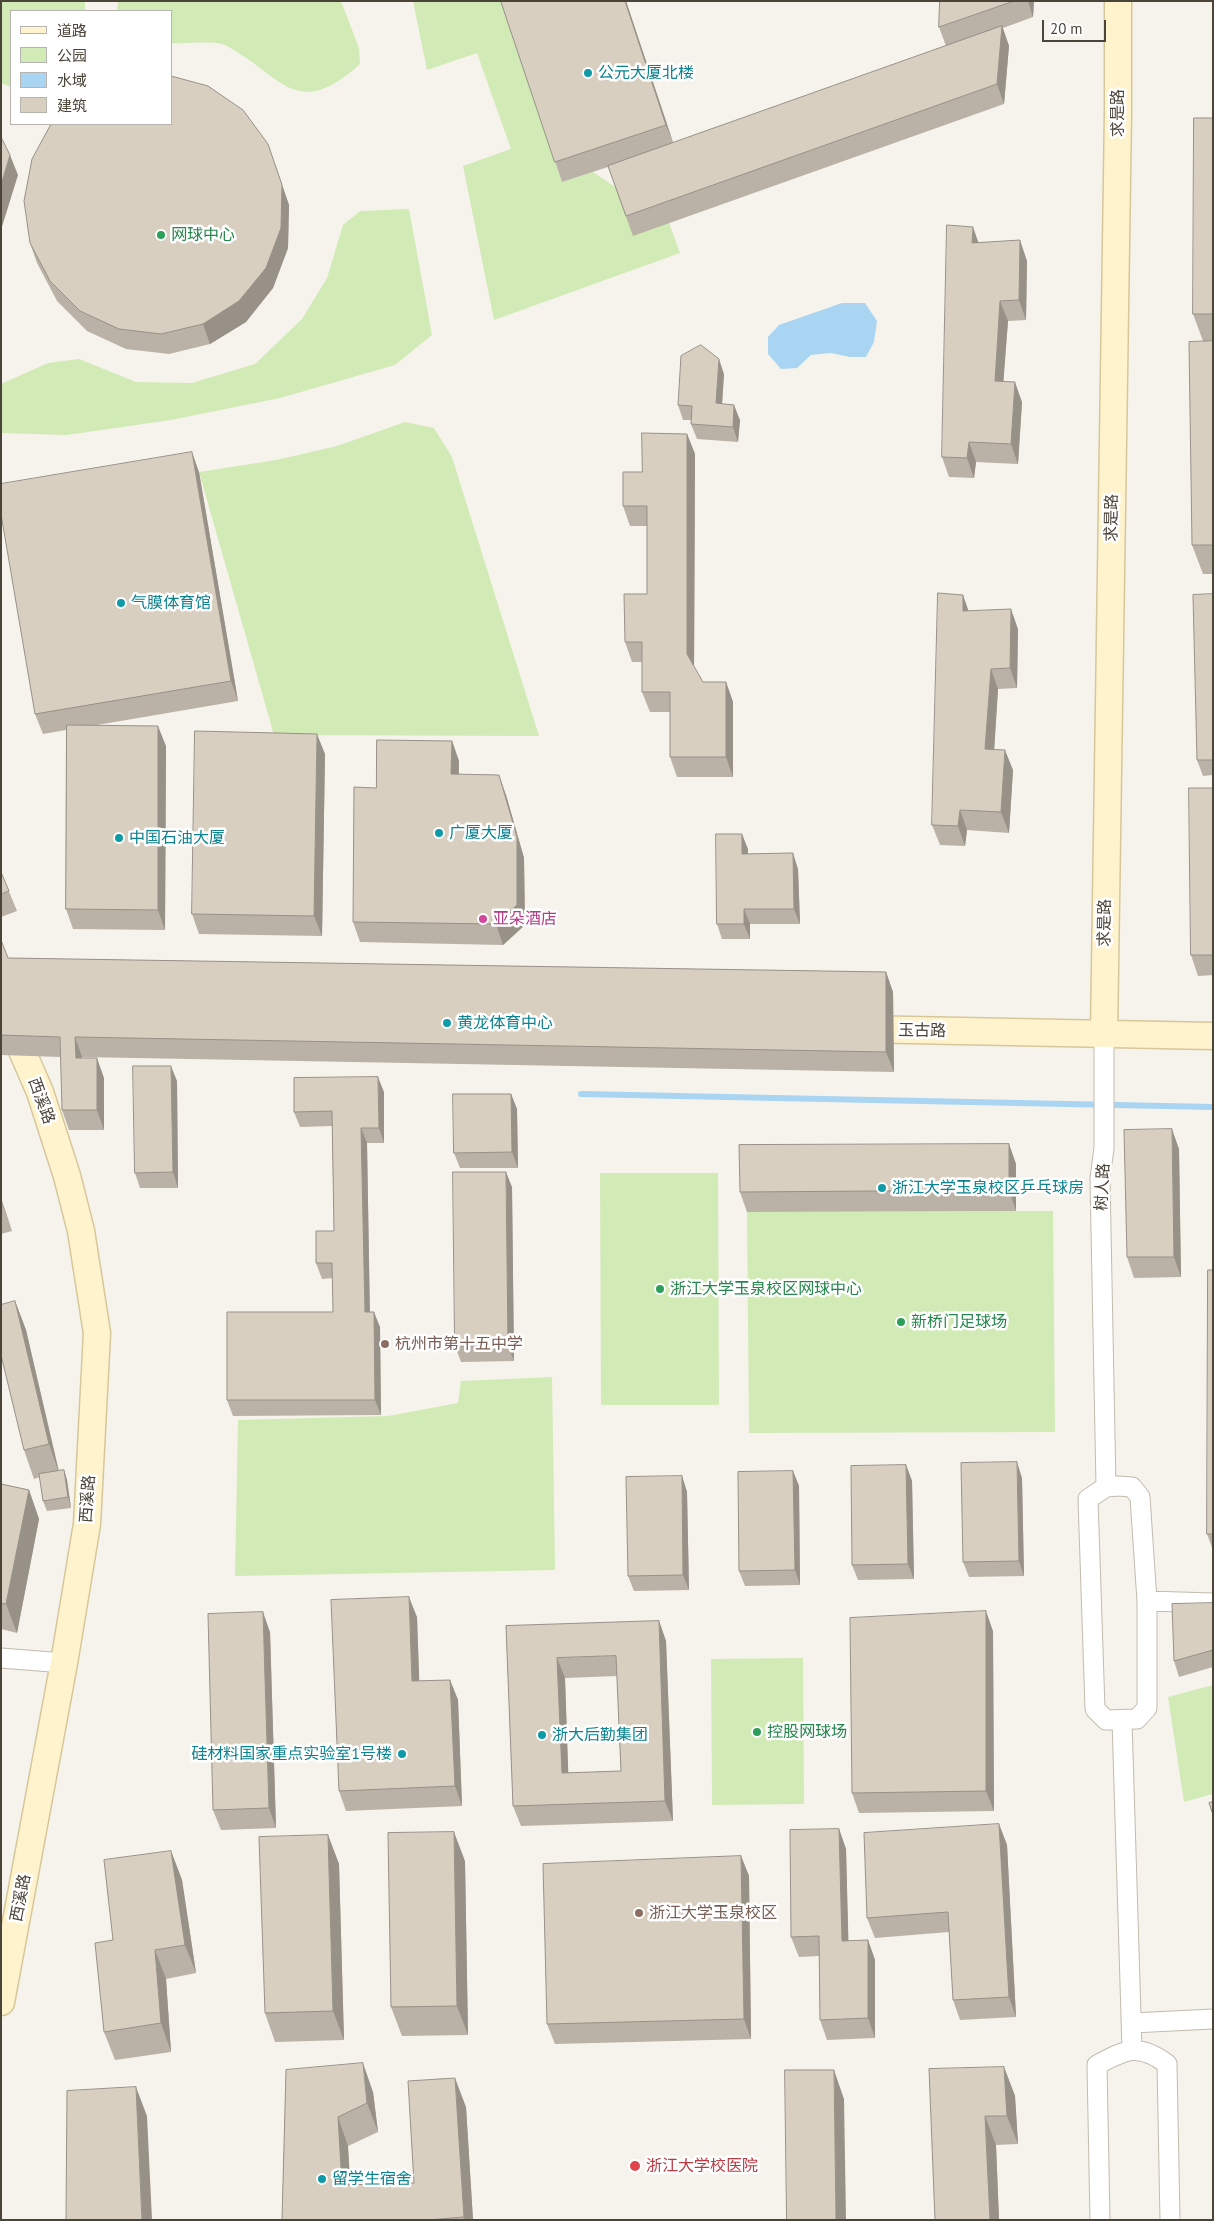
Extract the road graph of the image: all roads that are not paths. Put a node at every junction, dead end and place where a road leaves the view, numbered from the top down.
1 (1118, 1) edge
2 (4, 1015) edge
3 (38, 1019) edge
4 (836, 1029) edge
5 (1104, 1034) junction
6 (1213, 1036) edge
7 (1112, 1487) junction
8 (1147, 1601) junction
9 (1213, 1603) edge
10 (1, 1658) edge
11 (64, 1663) junction
12 (1122, 1720) junction
13 (1, 2002) edge
14 (1213, 2019) edge
15 (1132, 2023) junction
16 (1132, 2049) junction
17 (1100, 2220) edge
18 (1170, 2220) edge

1 - 5 main road, 求是路
2 - 3 main road
2 - 11 main road, 西溪路
4 - 5 main road, 玉古路
5 - 6 main road, 玉古路
5 - 7 street, 树人路
7 - 8 street
7 - 12 street
8 - 9 street
8 - 12 street
10 - 11 street
11 - 13 main road, 西溪路
12 - 15 street
14 - 15 street
15 - 16 street
16 - 17 street
16 - 18 street

